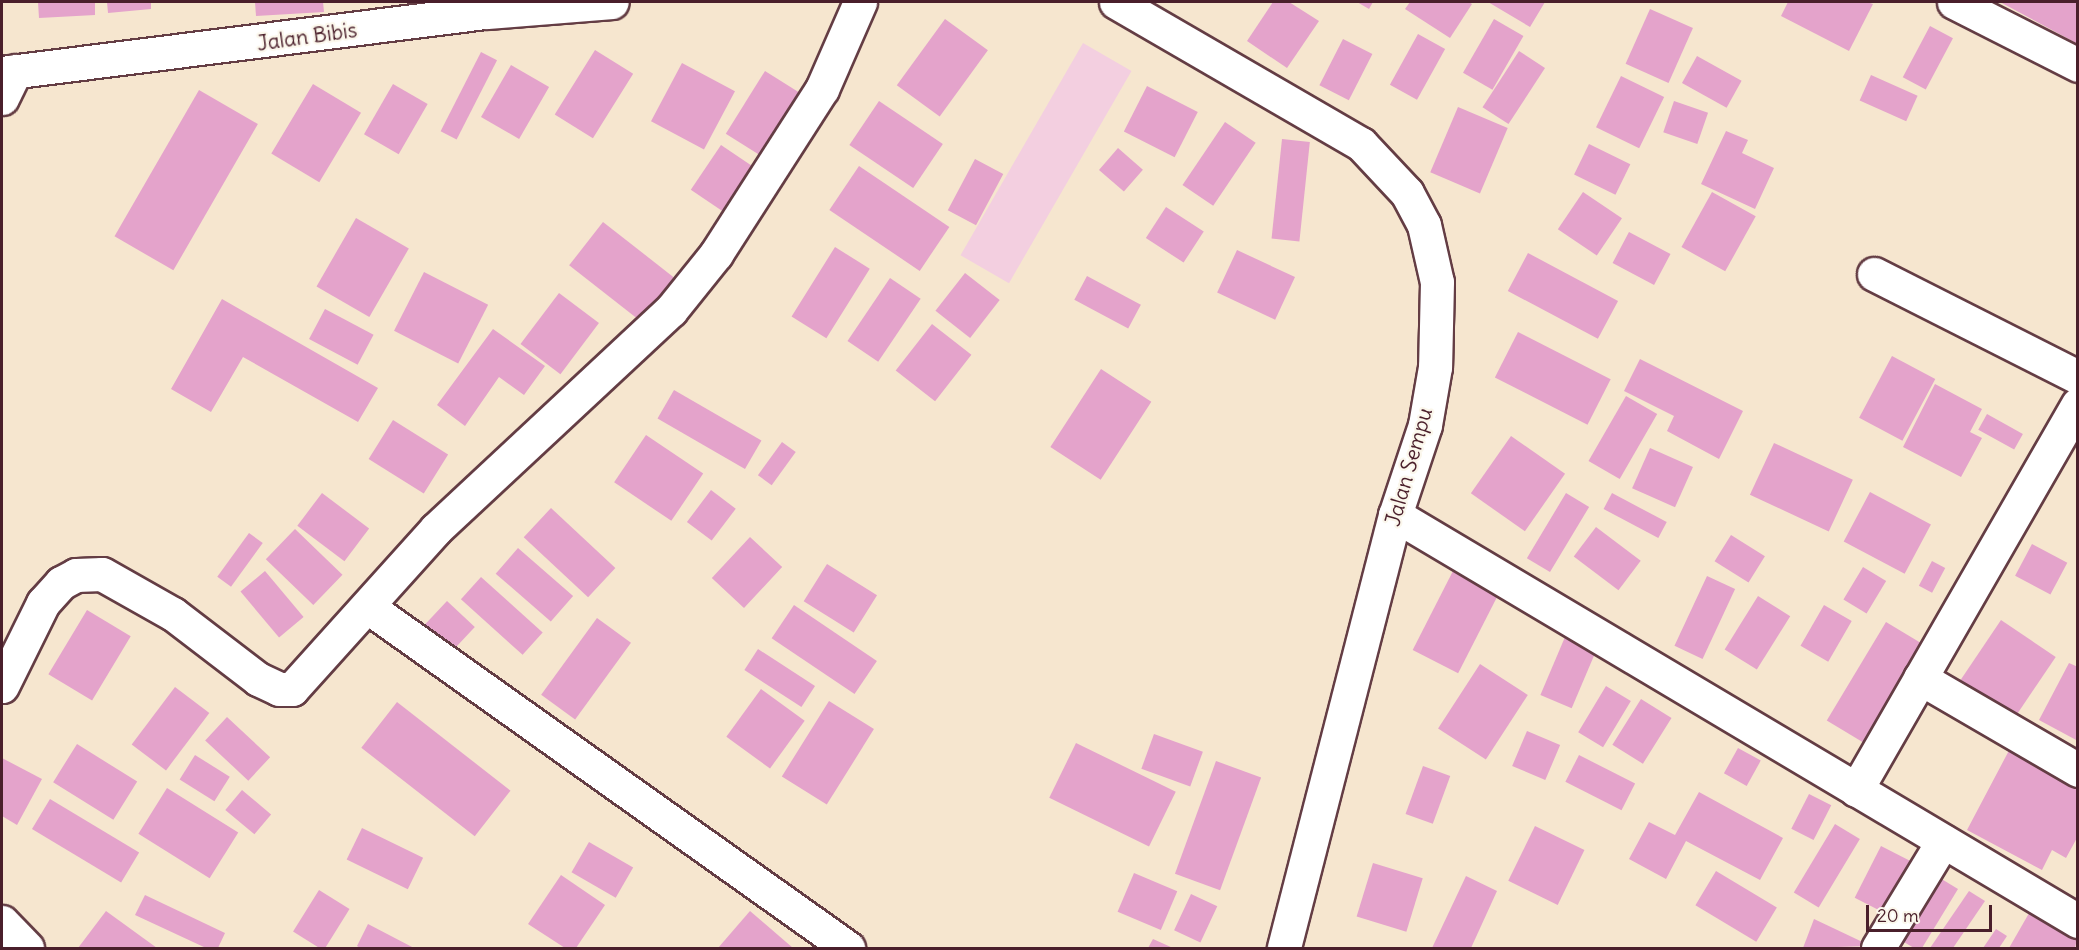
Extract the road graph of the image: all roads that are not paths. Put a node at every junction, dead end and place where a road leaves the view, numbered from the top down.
1 (612, 2) edge
2 (860, 2) edge
3 (1954, 2) edge
4 (1132, 6) edge
5 (2078, 65) edge
6 (6, 81) edge
7 (1874, 274) dead end
8 (2078, 377) edge
9 (2078, 404) edge
10 (1395, 515) junction
11 (368, 607) junction
12 (1920, 678) junction
13 (2, 686) edge
14 (2078, 770) edge
15 (1856, 790) junction
16 (1942, 841) junction
17 (2078, 921) edge
18 (2, 922) edge
19 (27, 948) edge
20 (848, 948) edge
21 (1284, 948) edge
22 (1878, 948) edge

1 - 6 street, Jalan Bibis
2 - 11 street
3 - 5 street
4 - 10 street, Jalan Sempu
7 - 8 street
9 - 12 street
10 - 15 street
10 - 21 street, Jalan Sempu
11 - 13 street
11 - 20 street
12 - 14 street
12 - 15 street
15 - 16 street
16 - 17 street
16 - 22 street
18 - 19 street

